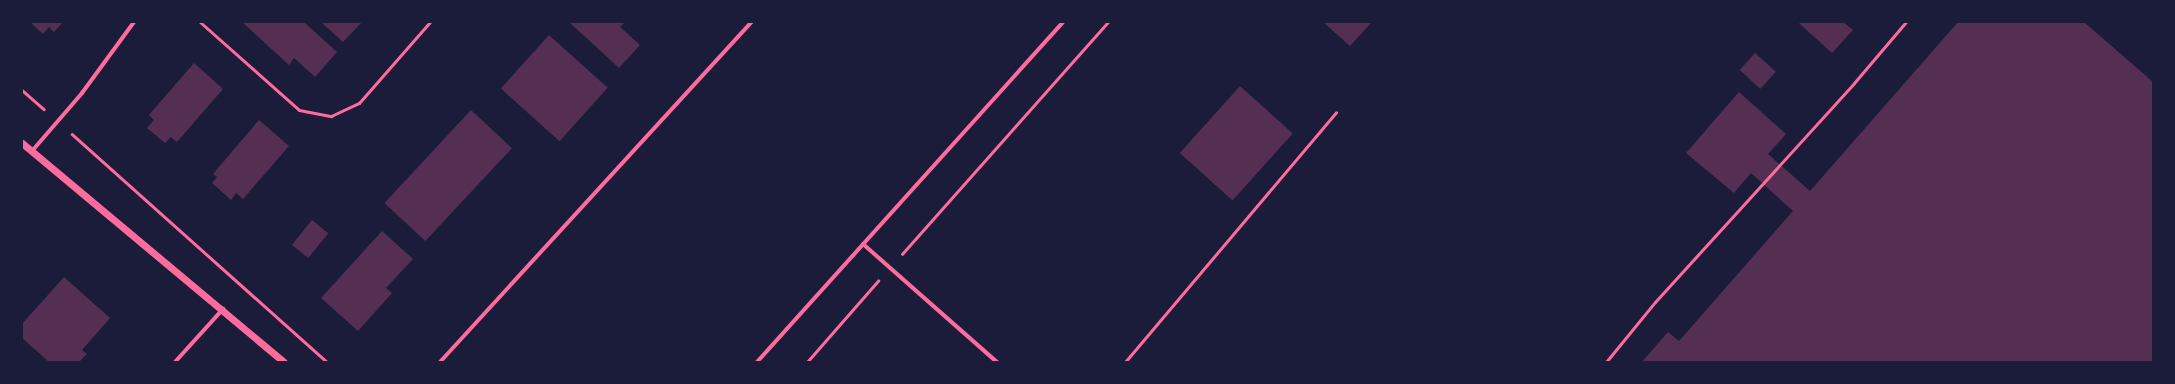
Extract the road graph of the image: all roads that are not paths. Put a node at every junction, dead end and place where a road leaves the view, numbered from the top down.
1 (134, 22) edge
2 (200, 22) edge
3 (430, 22) edge
4 (752, 22) edge
5 (1064, 22) edge
6 (1906, 22) edge
7 (1336, 112) dead end
8 (22, 143) edge
9 (32, 151) junction
10 (863, 244) junction
11 (223, 309) junction
12 (175, 362) edge
13 (284, 362) edge
14 (440, 362) edge
15 (757, 362) edge
16 (997, 362) edge
17 (1125, 362) edge
18 (1606, 362) edge

1 - 9 street
2 - 3 lane
4 - 14 street
5 - 10 street
6 - 18 lane
7 - 17 lane
8 - 9 street
9 - 11 street
10 - 15 street
10 - 16 street
11 - 12 street
11 - 13 street

